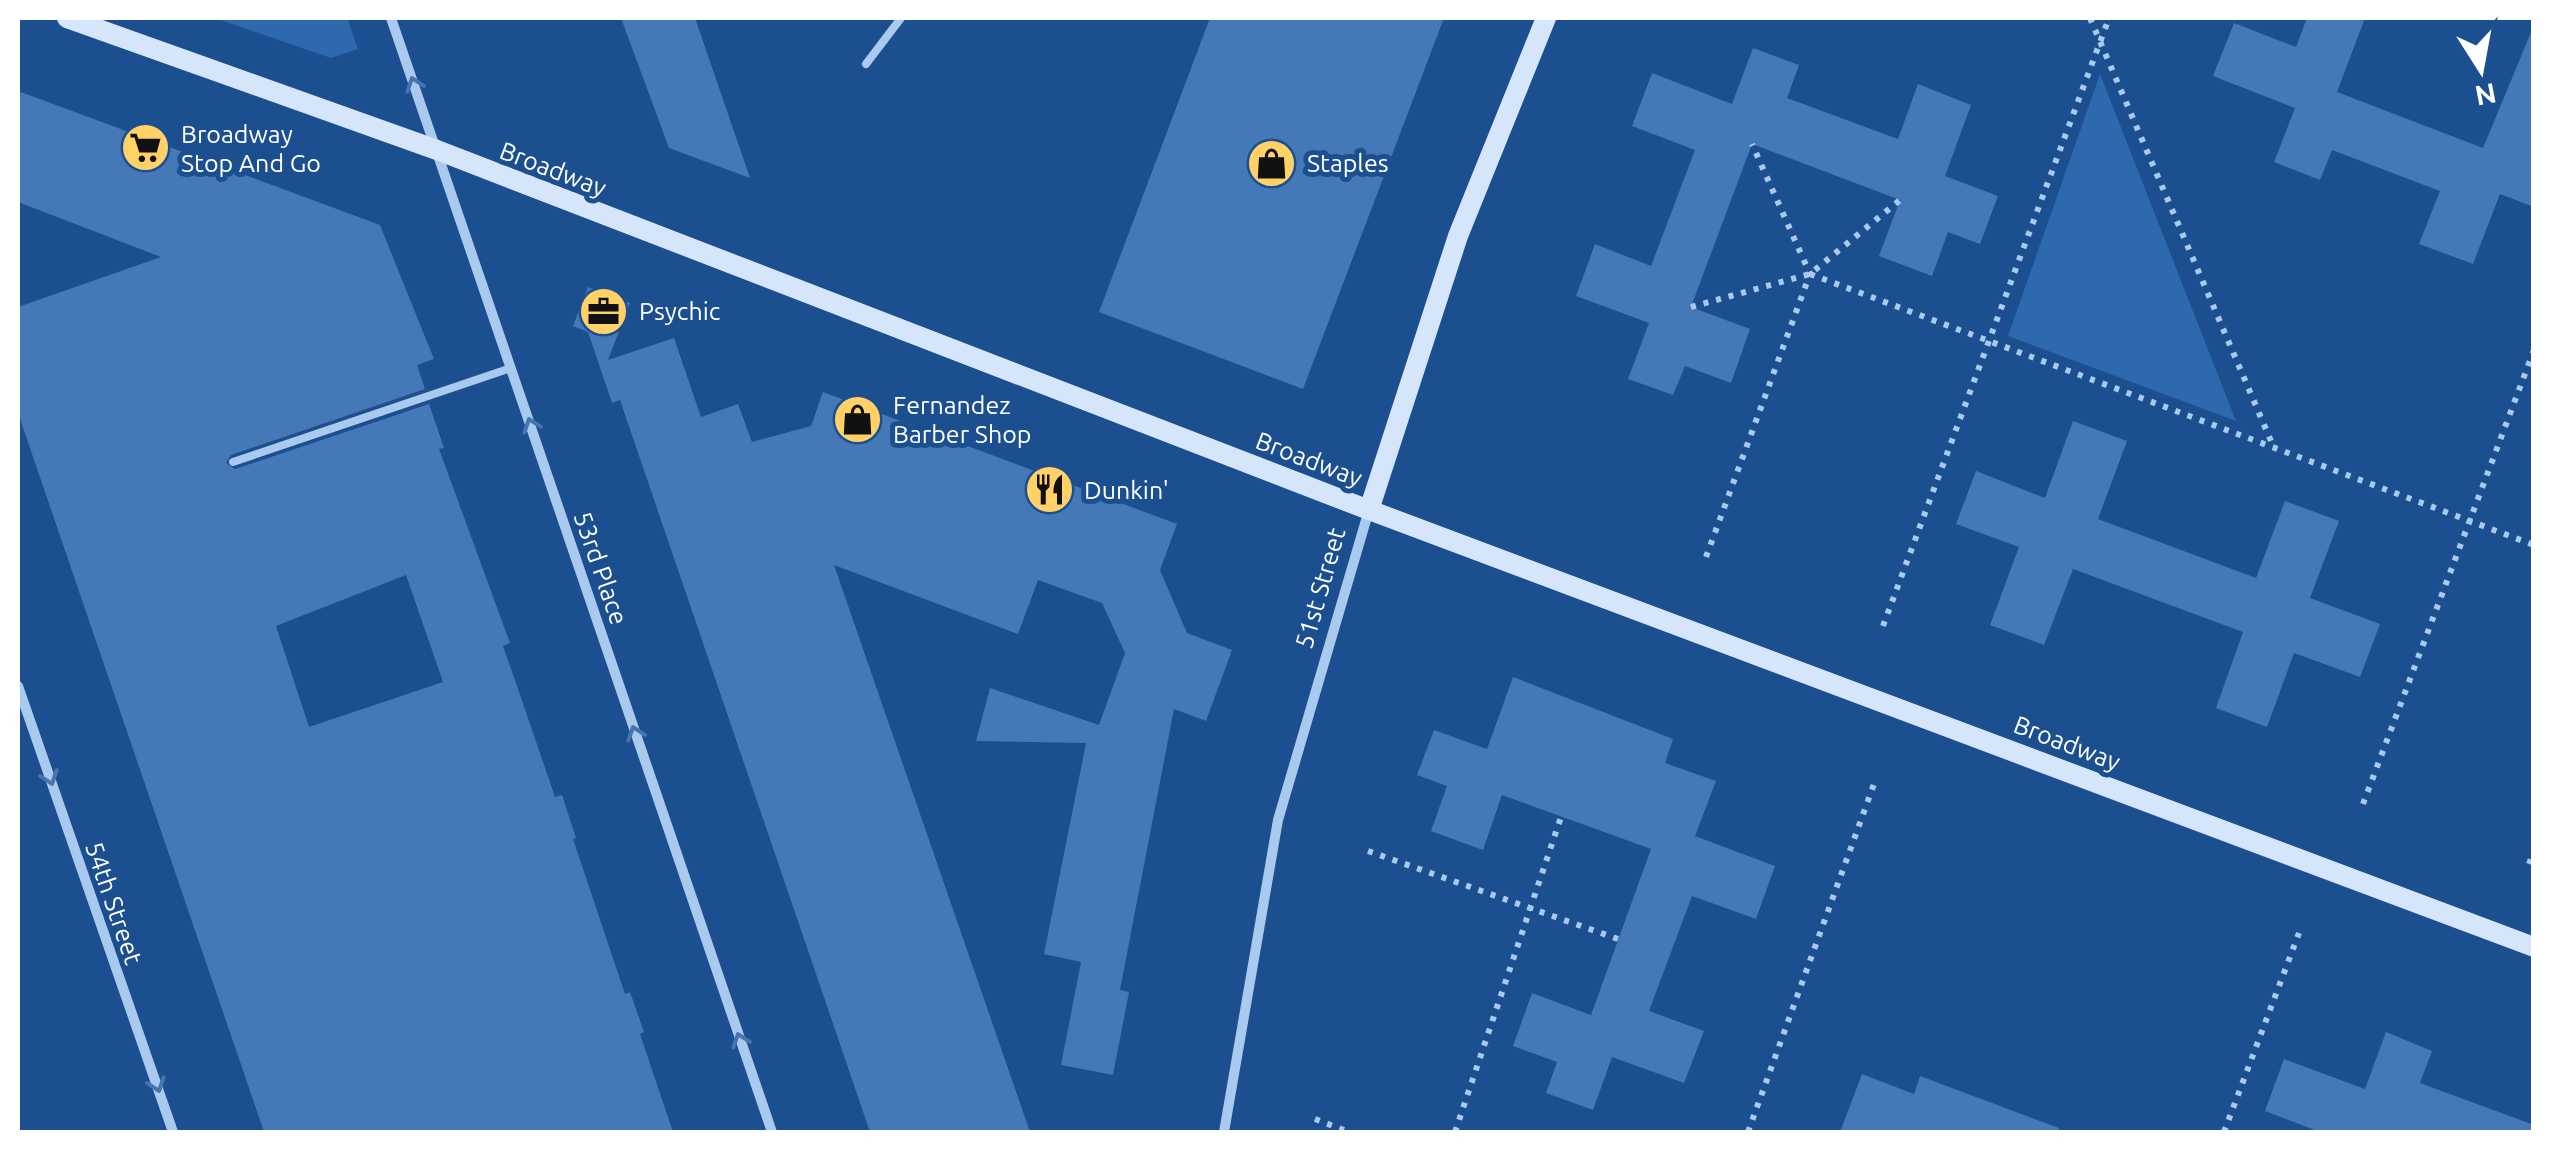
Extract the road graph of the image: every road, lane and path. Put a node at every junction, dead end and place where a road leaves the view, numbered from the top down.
1 (67, 18) edge
2 (391, 18) edge
3 (902, 18) edge
4 (1546, 18) edge
5 (2090, 18) edge
6 (2108, 18) edge
7 (2100, 40) junction
8 (866, 64) dead end
9 (1752, 144) dead end
10 (437, 150) junction
11 (1900, 200) dead end
12 (1810, 274) junction
13 (1691, 307) dead end
14 (1988, 342) junction
15 (2534, 350) edge
16 (511, 368) junction
17 (2275, 450) junction
18 (233, 462) dead end
19 (1369, 510) junction
20 (2470, 522) junction
21 (2534, 545) edge
22 (1706, 557) dead end
23 (1883, 626) dead end
24 (18, 686) edge
25 (1874, 784) dead end
26 (2363, 804) dead end
27 (1560, 817) dead end
28 (1368, 851) dead end
29 (2534, 851) edge
30 (2528, 864) dead end
31 (1530, 908) junction
32 (2299, 934) dead end
33 (1618, 940) dead end
34 (2534, 947) edge
35 (1316, 1120) dead end
36 (174, 1132) edge
37 (772, 1132) edge
38 (1224, 1132) edge
39 (1350, 1132) edge
40 (1455, 1132) edge
41 (1748, 1132) edge
42 (2224, 1132) edge

1 - 10 main road, Broadway
10 -> 2 street, 53rd Place
3 - 8 lane
4 - 19 main road, 51st Street
5 - 7 path
6 - 7 path
7 - 14 path
7 - 17 path
9 - 12 path
10 - 16 street, 53rd Place
10 - 19 main road, Broadway
11 - 12 path
12 - 13 path
12 - 14 path
12 - 22 path
14 - 17 path
14 - 23 path
15 - 20 path
16 - 18 lane
37 -> 16 street, 53rd Place
17 - 20 path
19 - 34 main road, Broadway
19 - 38 street, 51st Street
20 - 21 path
20 - 26 path
24 -> 36 street, 54th Street
25 - 41 path
27 - 31 path
28 - 31 path
29 - 30 path
31 - 33 path
31 - 40 path
32 - 42 path
35 - 39 path

